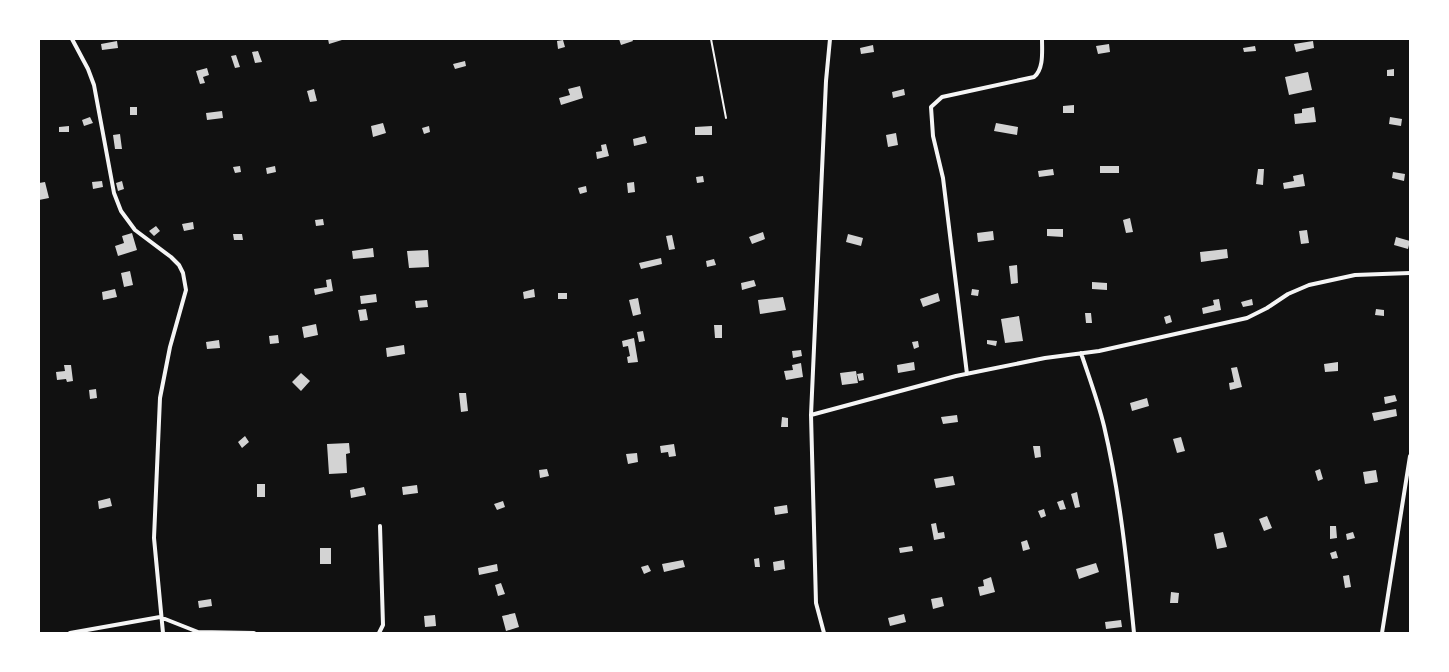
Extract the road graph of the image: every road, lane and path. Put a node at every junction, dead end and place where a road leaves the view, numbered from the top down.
1 (72, 39) edge
2 (711, 39) edge
3 (830, 39) edge
4 (1042, 39) edge
5 (726, 118) dead end
6 (1410, 273) edge
7 (1081, 353) junction
8 (967, 374) junction
9 (811, 415) junction
10 (1410, 456) edge
11 (380, 526) dead end
12 (160, 617) junction
13 (70, 633) edge
14 (163, 633) edge
15 (254, 633) edge
16 (379, 633) edge
17 (824, 633) edge
18 (1134, 633) edge
19 (1382, 633) edge

1 - 12 street
2 - 5 path
3 - 9 street
4 - 8 street
6 - 7 street
7 - 8 street
7 - 18 street
8 - 9 street
9 - 17 street
10 - 19 street
11 - 16 street
12 - 13 street
12 - 14 street
12 - 15 street

